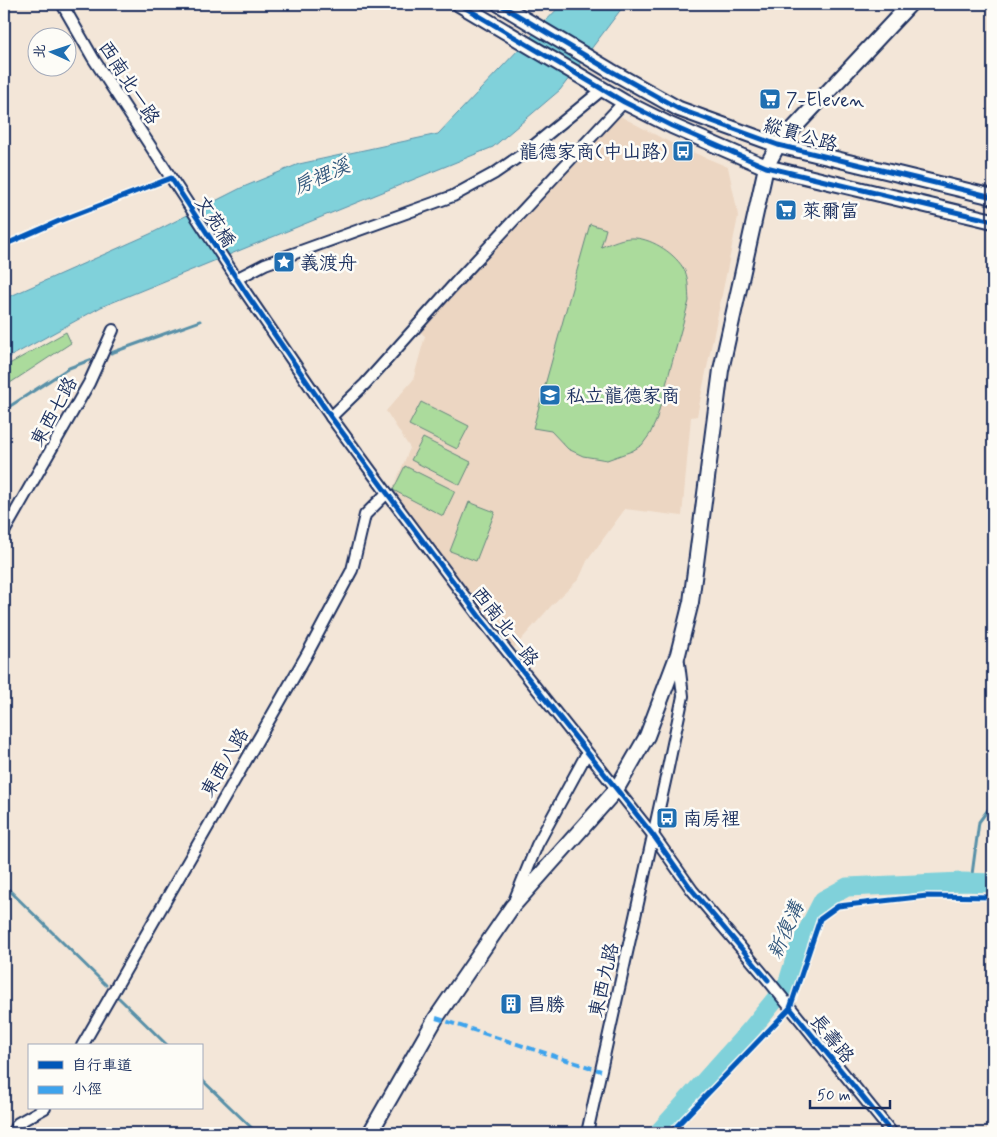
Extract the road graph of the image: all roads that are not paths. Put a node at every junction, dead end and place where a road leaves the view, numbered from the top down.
1 (62, 4) edge
2 (459, 4) edge
3 (499, 4) edge
4 (910, 4) edge
5 (603, 89) junction
6 (624, 102) junction
7 (778, 145) junction
8 (766, 167) junction
9 (171, 178) joint
10 (993, 197) edge
11 (993, 221) edge
12 (236, 279) junction
13 (113, 330) dead end
14 (331, 416) junction
15 (387, 493) junction
16 (4, 532) edge
17 (678, 654) junction
18 (587, 752) junction
19 (616, 790) junction
20 (653, 835) junction
21 (512, 907) junction
22 (768, 980) joint
23 (83, 1044) edge
24 (41, 1110) edge
25 (12, 1133) edge
26 (370, 1133) edge
27 (587, 1133) edge
28 (892, 1133) edge

1 - 9 street, 西南北一路
2 - 5 main road, 縱貫公路
3 - 7 main road, 縱貫公路
4 - 7 main road
5 - 6 main road, 縱貫公路
5 - 12 street
6 - 8 main road, 縱貫公路
6 - 14 street
7 - 8 main road
7 - 10 main road, 縱貫公路
8 - 11 main road, 縱貫公路
8 - 17 main road
9 - 12 street, 文苑橋
12 - 14 street, 西南北一路
13 - 16 street, 東西七路
14 - 15 street, 西南北一路
15 - 18 street, 西南北一路
15 - 23 street, 東西八路
17 - 19 main road
17 - 20 street, 東西九路
18 - 19 street, 西南北一路
18 - 21 street
19 - 20 street, 西南北一路
19 - 21 main road
20 - 22 street, 西南北一路
20 - 27 street, 東西九路
21 - 26 main road
22 - 28 street, 長壽路
24 - 25 street

